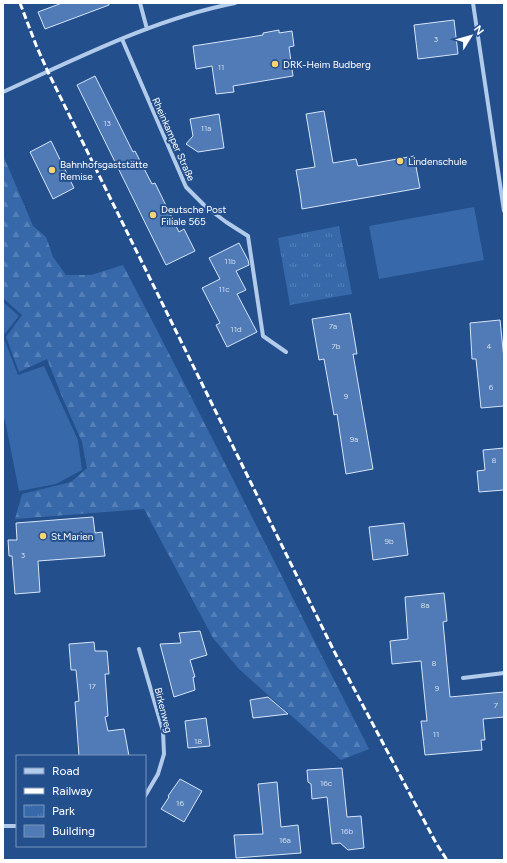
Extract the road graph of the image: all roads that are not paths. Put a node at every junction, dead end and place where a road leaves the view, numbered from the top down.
1 (140, 3) edge
2 (235, 3) edge
3 (473, 3) edge
4 (147, 29) junction
5 (122, 39) junction
6 (3, 92) edge
7 (504, 211) edge
8 (286, 352) dead end
9 (140, 649) dead end
10 (504, 672) edge
11 (464, 678) dead end
12 (146, 794) edge
13 (3, 826) edge
14 (16, 826) edge

1 - 4 street
2 - 4 street
3 - 7 street
4 - 5 street
5 - 6 street
5 - 8 street, Rheinkamper Straße
9 - 12 street, Birkenweg
10 - 11 street
13 - 14 street

